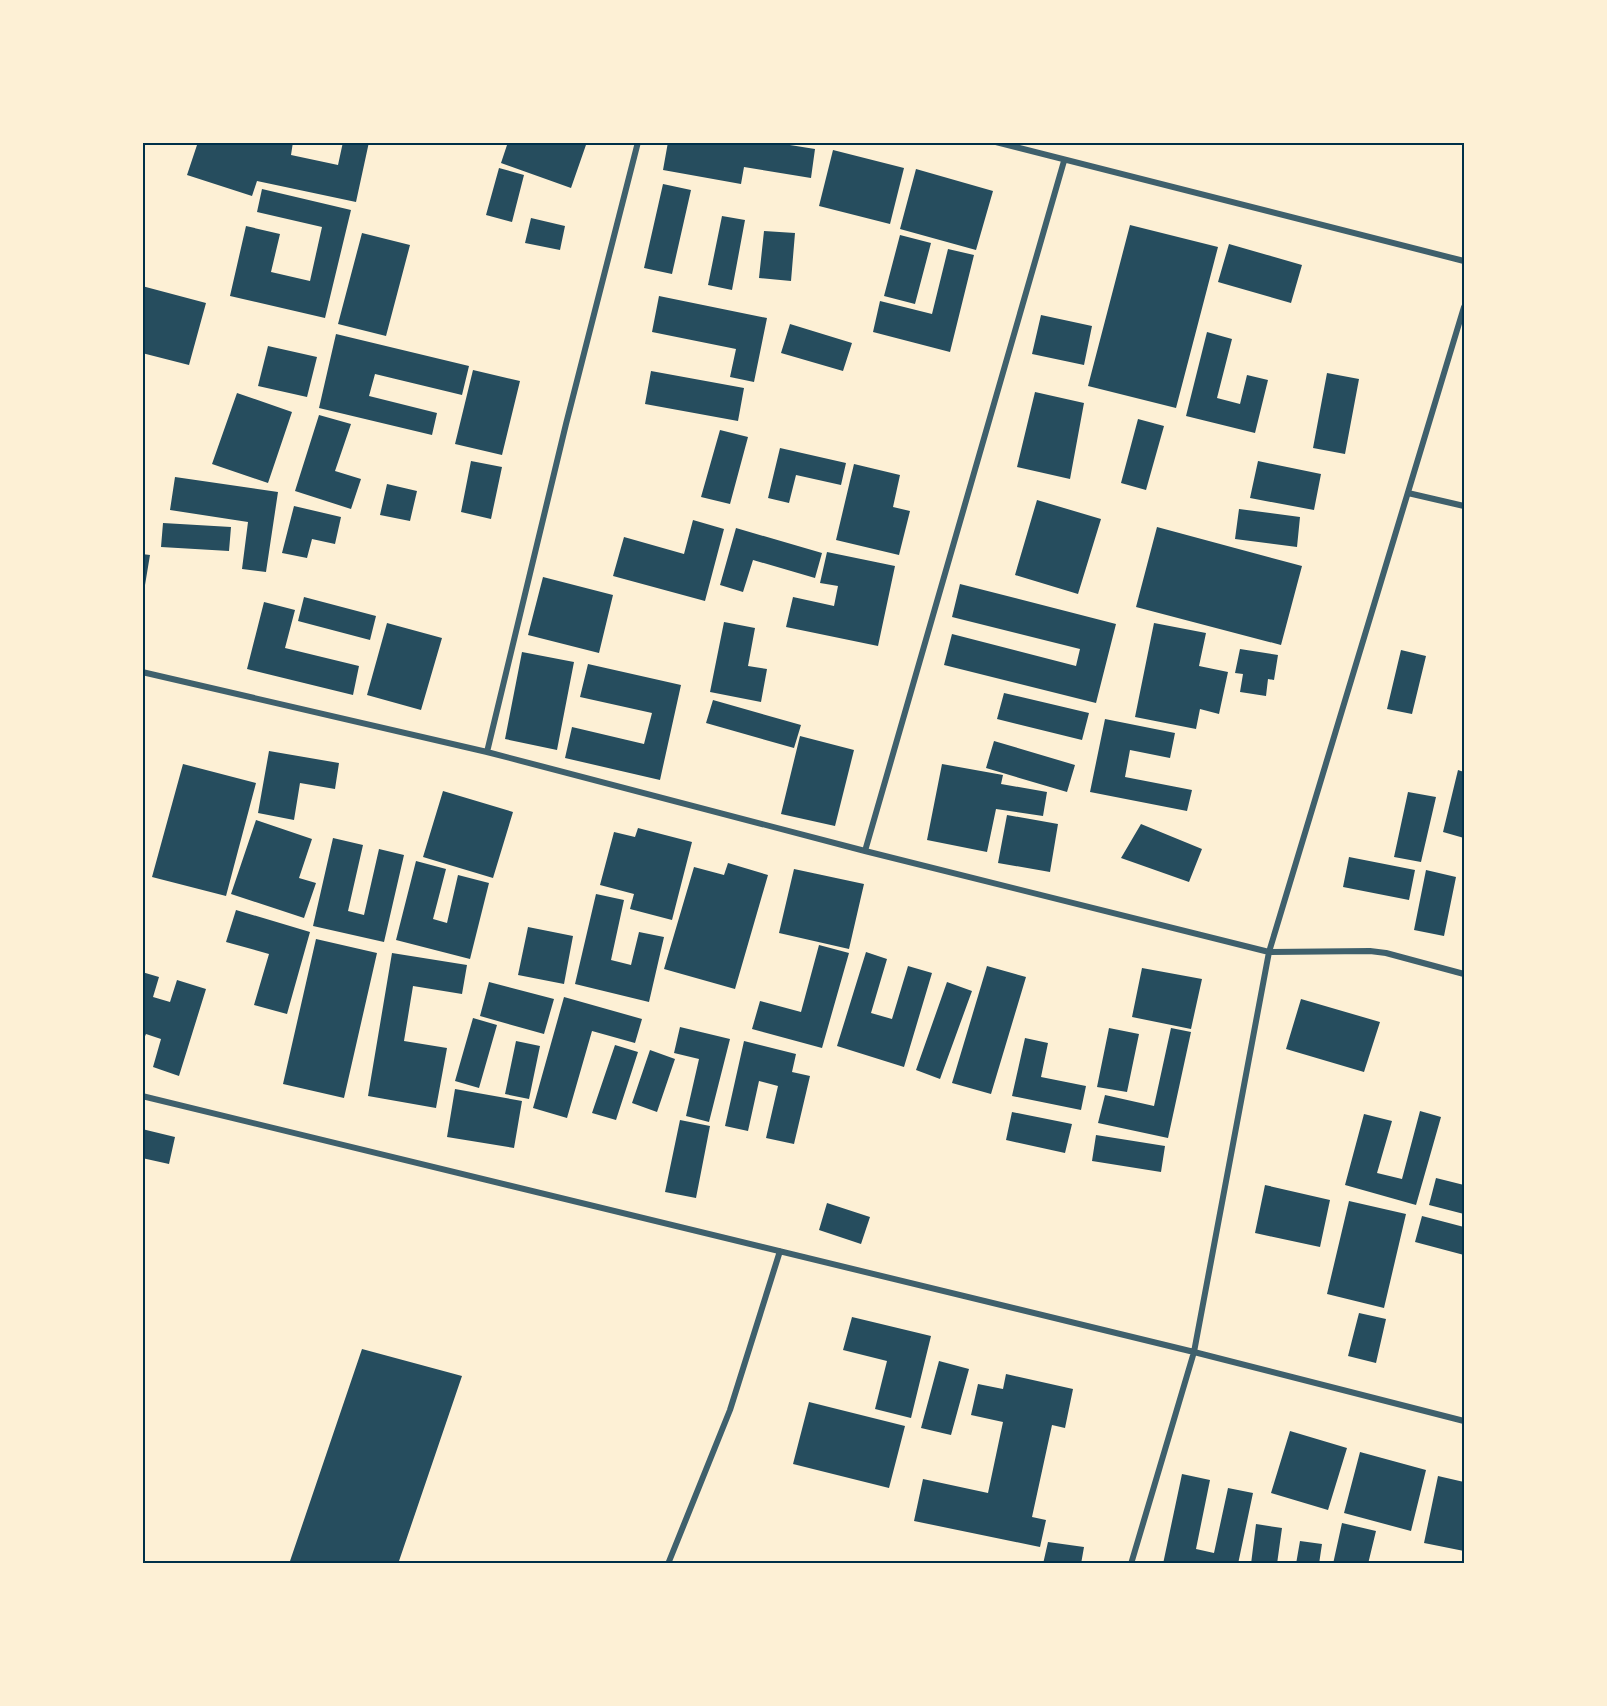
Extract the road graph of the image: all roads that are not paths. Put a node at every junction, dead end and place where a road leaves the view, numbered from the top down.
1 (638, 142) edge
2 (996, 142) edge
3 (1064, 161) junction
4 (1464, 261) edge
5 (1464, 307) edge
6 (1408, 493) junction
7 (1464, 506) edge
8 (142, 672) edge
9 (487, 752) junction
10 (866, 851) junction
11 (1269, 952) junction
12 (1464, 974) edge
13 (142, 1096) edge
14 (780, 1251) junction
15 (1194, 1352) junction
16 (1464, 1421) edge
17 (669, 1563) edge
18 (1131, 1563) edge

1 - 9 street
2 - 3 street
3 - 4 street
3 - 10 street
5 - 6 street
6 - 7 street
6 - 11 street
8 - 9 street
9 - 10 street
10 - 11 street
11 - 12 street
11 - 15 street
13 - 14 street
14 - 15 street
14 - 17 street
15 - 16 street
15 - 18 street

